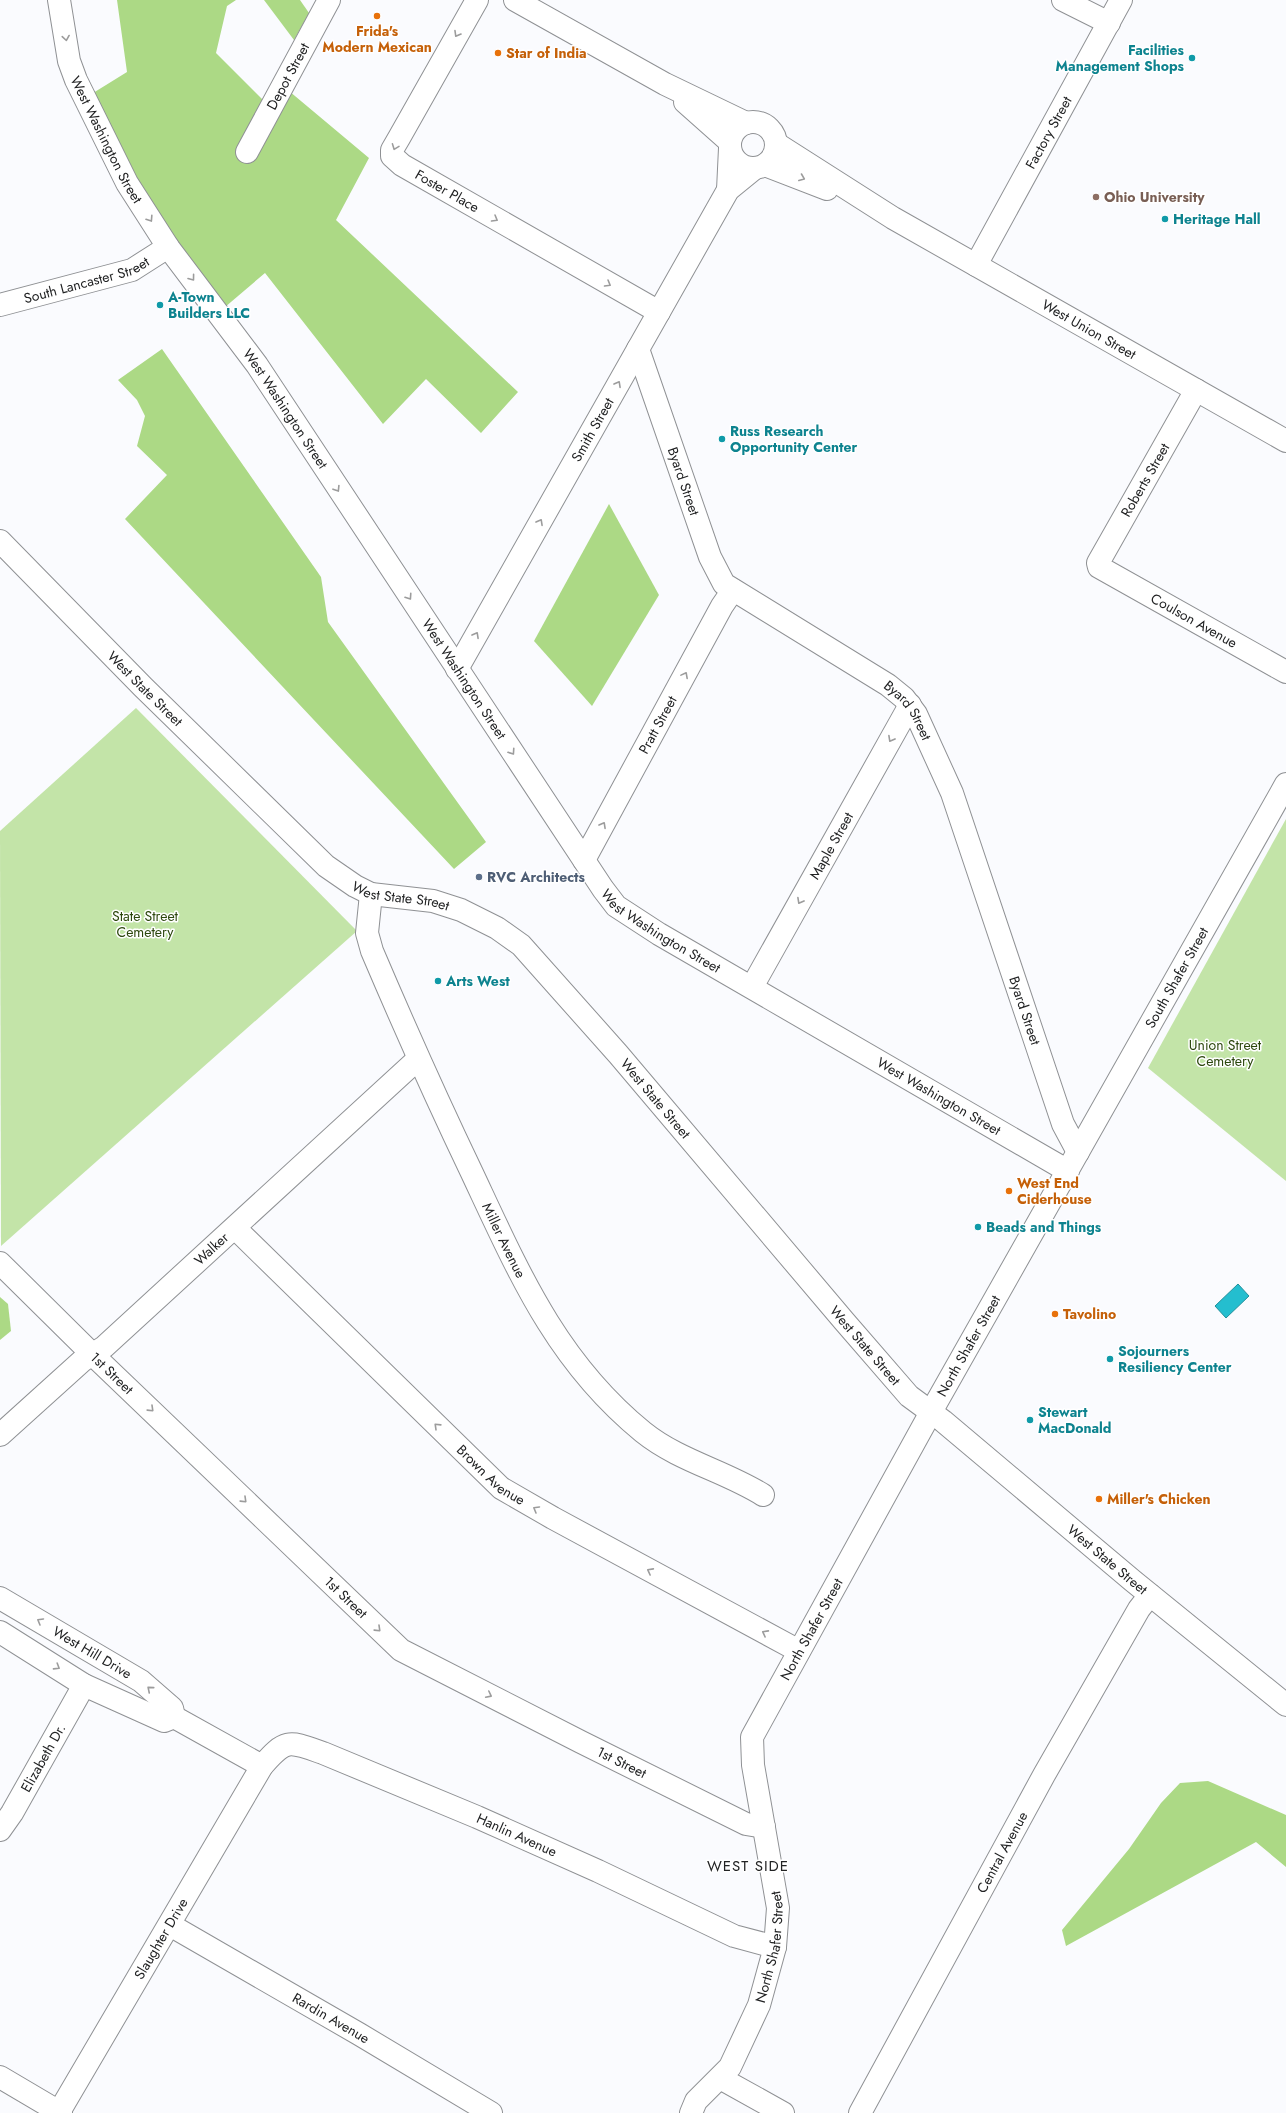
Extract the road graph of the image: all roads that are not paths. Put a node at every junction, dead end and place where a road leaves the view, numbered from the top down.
1 (60, 0) edge
2 (329, 0) edge
3 (477, 0) edge
4 (515, 0) edge
5 (1063, 0) edge
6 (1121, 0) edge
7 (1108, 24) junction
8 (665, 84) junction
9 (746, 123) junction
10 (777, 144) junction
11 (730, 145) junction
12 (247, 152) dead end
13 (760, 166) junction
14 (728, 190) junction
15 (893, 218) junction
16 (168, 247) junction
17 (976, 265) junction
18 (0, 305) edge
19 (659, 312) junction
20 (638, 350) junction
21 (1196, 390) junction
22 (1286, 441) edge
23 (0, 542) edge
24 (1102, 570) joint
25 (733, 590) junction
26 (457, 669) junction
27 (1286, 672) edge
28 (910, 705) junction
29 (1286, 784) edge
30 (584, 860) junction
31 (371, 894) junction
32 (752, 987) junction
33 (418, 1059) junction
34 (1073, 1162) junction
35 (235, 1228) junction
36 (0, 1262) edge
37 (92, 1354) junction
38 (931, 1412) junction
39 (0, 1435) edge
40 (763, 1495) dead end
41 (1150, 1595) junction
42 (0, 1598) edge
43 (0, 1632) edge
44 (799, 1651) junction
45 (84, 1685) junction
46 (1286, 1705) edge
47 (174, 1717) junction
48 (262, 1766) junction
49 (764, 1827) junction
50 (0, 1830) edge
51 (170, 1926) junction
52 (775, 1947) junction
53 (0, 2077) edge
54 (720, 2078) junction
55 (60, 2112) edge
56 (491, 2113) edge
57 (691, 2113) edge
58 (783, 2113) edge
59 (860, 2113) edge

1 -> 16 street, West Washington Street
2 - 12 street, Depot Street
3 -> 19 street, Foster Place
4 - 8 street, West Union Street
5 - 7 street
6 - 7 street, Factory Street
7 - 17 street, Factory Street
8 - 9 street, West Union Street
8 - 11 street, West Union Street
9 - 10 street, West Union Street
9 - 11 street
10 - 13 street
10 - 15 street, West Union Street
11 - 13 street, West Union Street
11 - 14 street, Smith Street
13 - 14 street, Smith Street
13 -> 15 street, West Union Street
14 - 19 street, Smith Street
15 - 17 street, West Union Street
16 - 18 street, South Lancaster Street
16 -> 26 street, West Washington Street
17 - 21 street, West Union Street
19 - 20 street, Smith Street
20 - 25 street, Byard Street
26 -> 20 street, Smith Street
21 - 22 street, West Union Street
21 - 24 street, Roberts Street
23 - 31 street, West State Street
24 - 27 street, Coulson Avenue
25 - 28 street, Byard Street
30 -> 25 street, Pratt Street
26 -> 30 street, West Washington Street
28 -> 32 street, Maple Street
28 - 34 street, Byard Street
29 - 34 street, South Shafer Street
30 - 32 street, West Washington Street
31 - 33 street, Miller Avenue
31 - 38 street, West State Street
32 - 34 street, West Washington Street
33 - 35 street, Walker
33 - 40 street, Miller Avenue
34 - 38 street, North Shafer Street
35 - 37 street, Walker
44 -> 35 street, Brown Avenue
36 - 37 street, 1st Street
37 - 39 street, Walker
37 -> 49 street, 1st Street
38 - 41 street, West State Street
38 - 44 street, North Shafer Street
41 - 46 street, West State Street
41 - 59 street, Central Avenue
47 -> 42 street, West Hill Drive
43 -> 45 street, West Hill Drive
44 - 49 street, North Shafer Street
45 - 47 street, West Hill Drive
45 - 50 street, Elizabeth Dr.
47 - 48 street, West Hill Drive
48 - 51 street, Slaughter Drive
48 - 52 street, Hanlin Avenue
49 - 52 street, North Shafer Street
51 - 55 street, Slaughter Drive
51 - 56 street, Rardin Avenue
52 - 54 street, North Shafer Street
53 - 55 street
54 - 57 street, North Shafer Street
54 - 58 street

